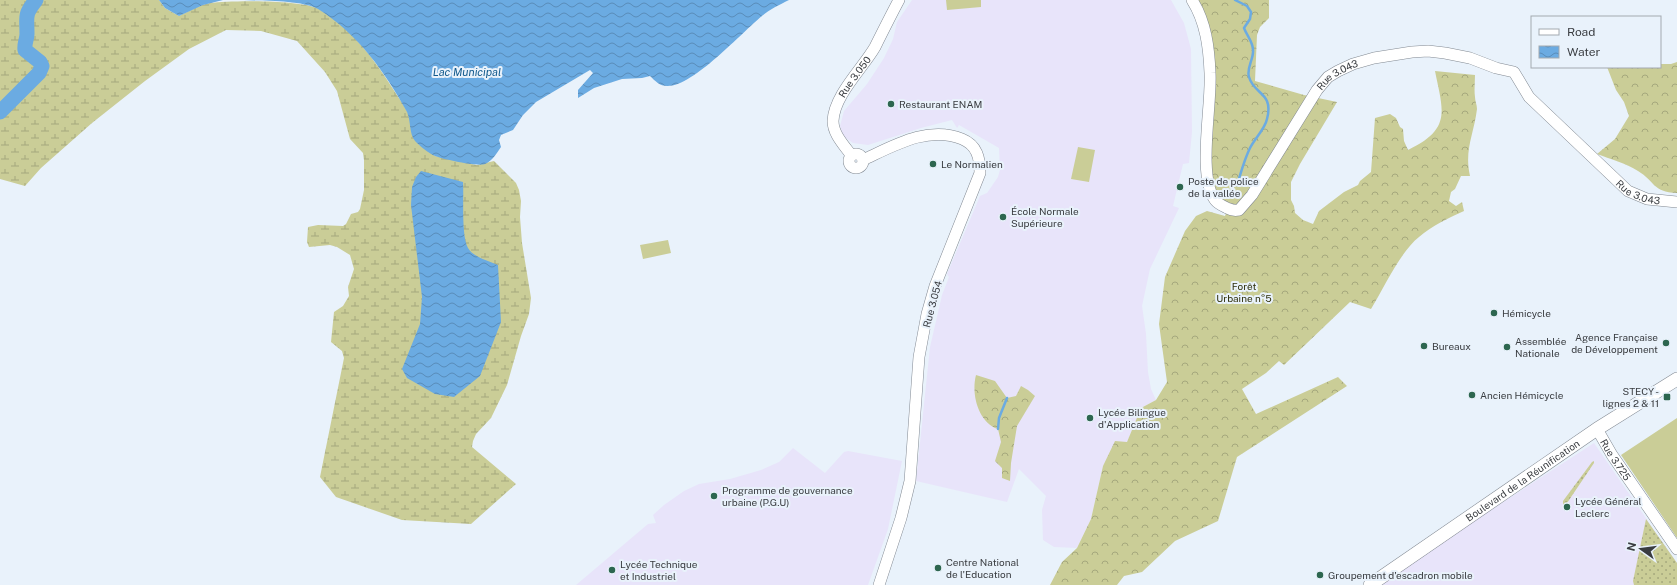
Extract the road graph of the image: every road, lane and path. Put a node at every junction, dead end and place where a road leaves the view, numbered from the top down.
1 (898, 0) edge
2 (1192, 0) edge
3 (851, 156) joint
4 (1677, 202) edge
5 (1677, 379) edge
6 (1597, 429) junction
7 (1677, 549) edge
8 (879, 585) edge
9 (1370, 585) edge

1 - 3 street, Rue 3.050
2 - 4 street, Rue 3.043
3 - 8 street, Rue 3.054
5 - 6 main road, Boulevard de la Réunification
6 - 7 street, Rue 3.725
6 - 9 main road, Boulevard de la Réunification

